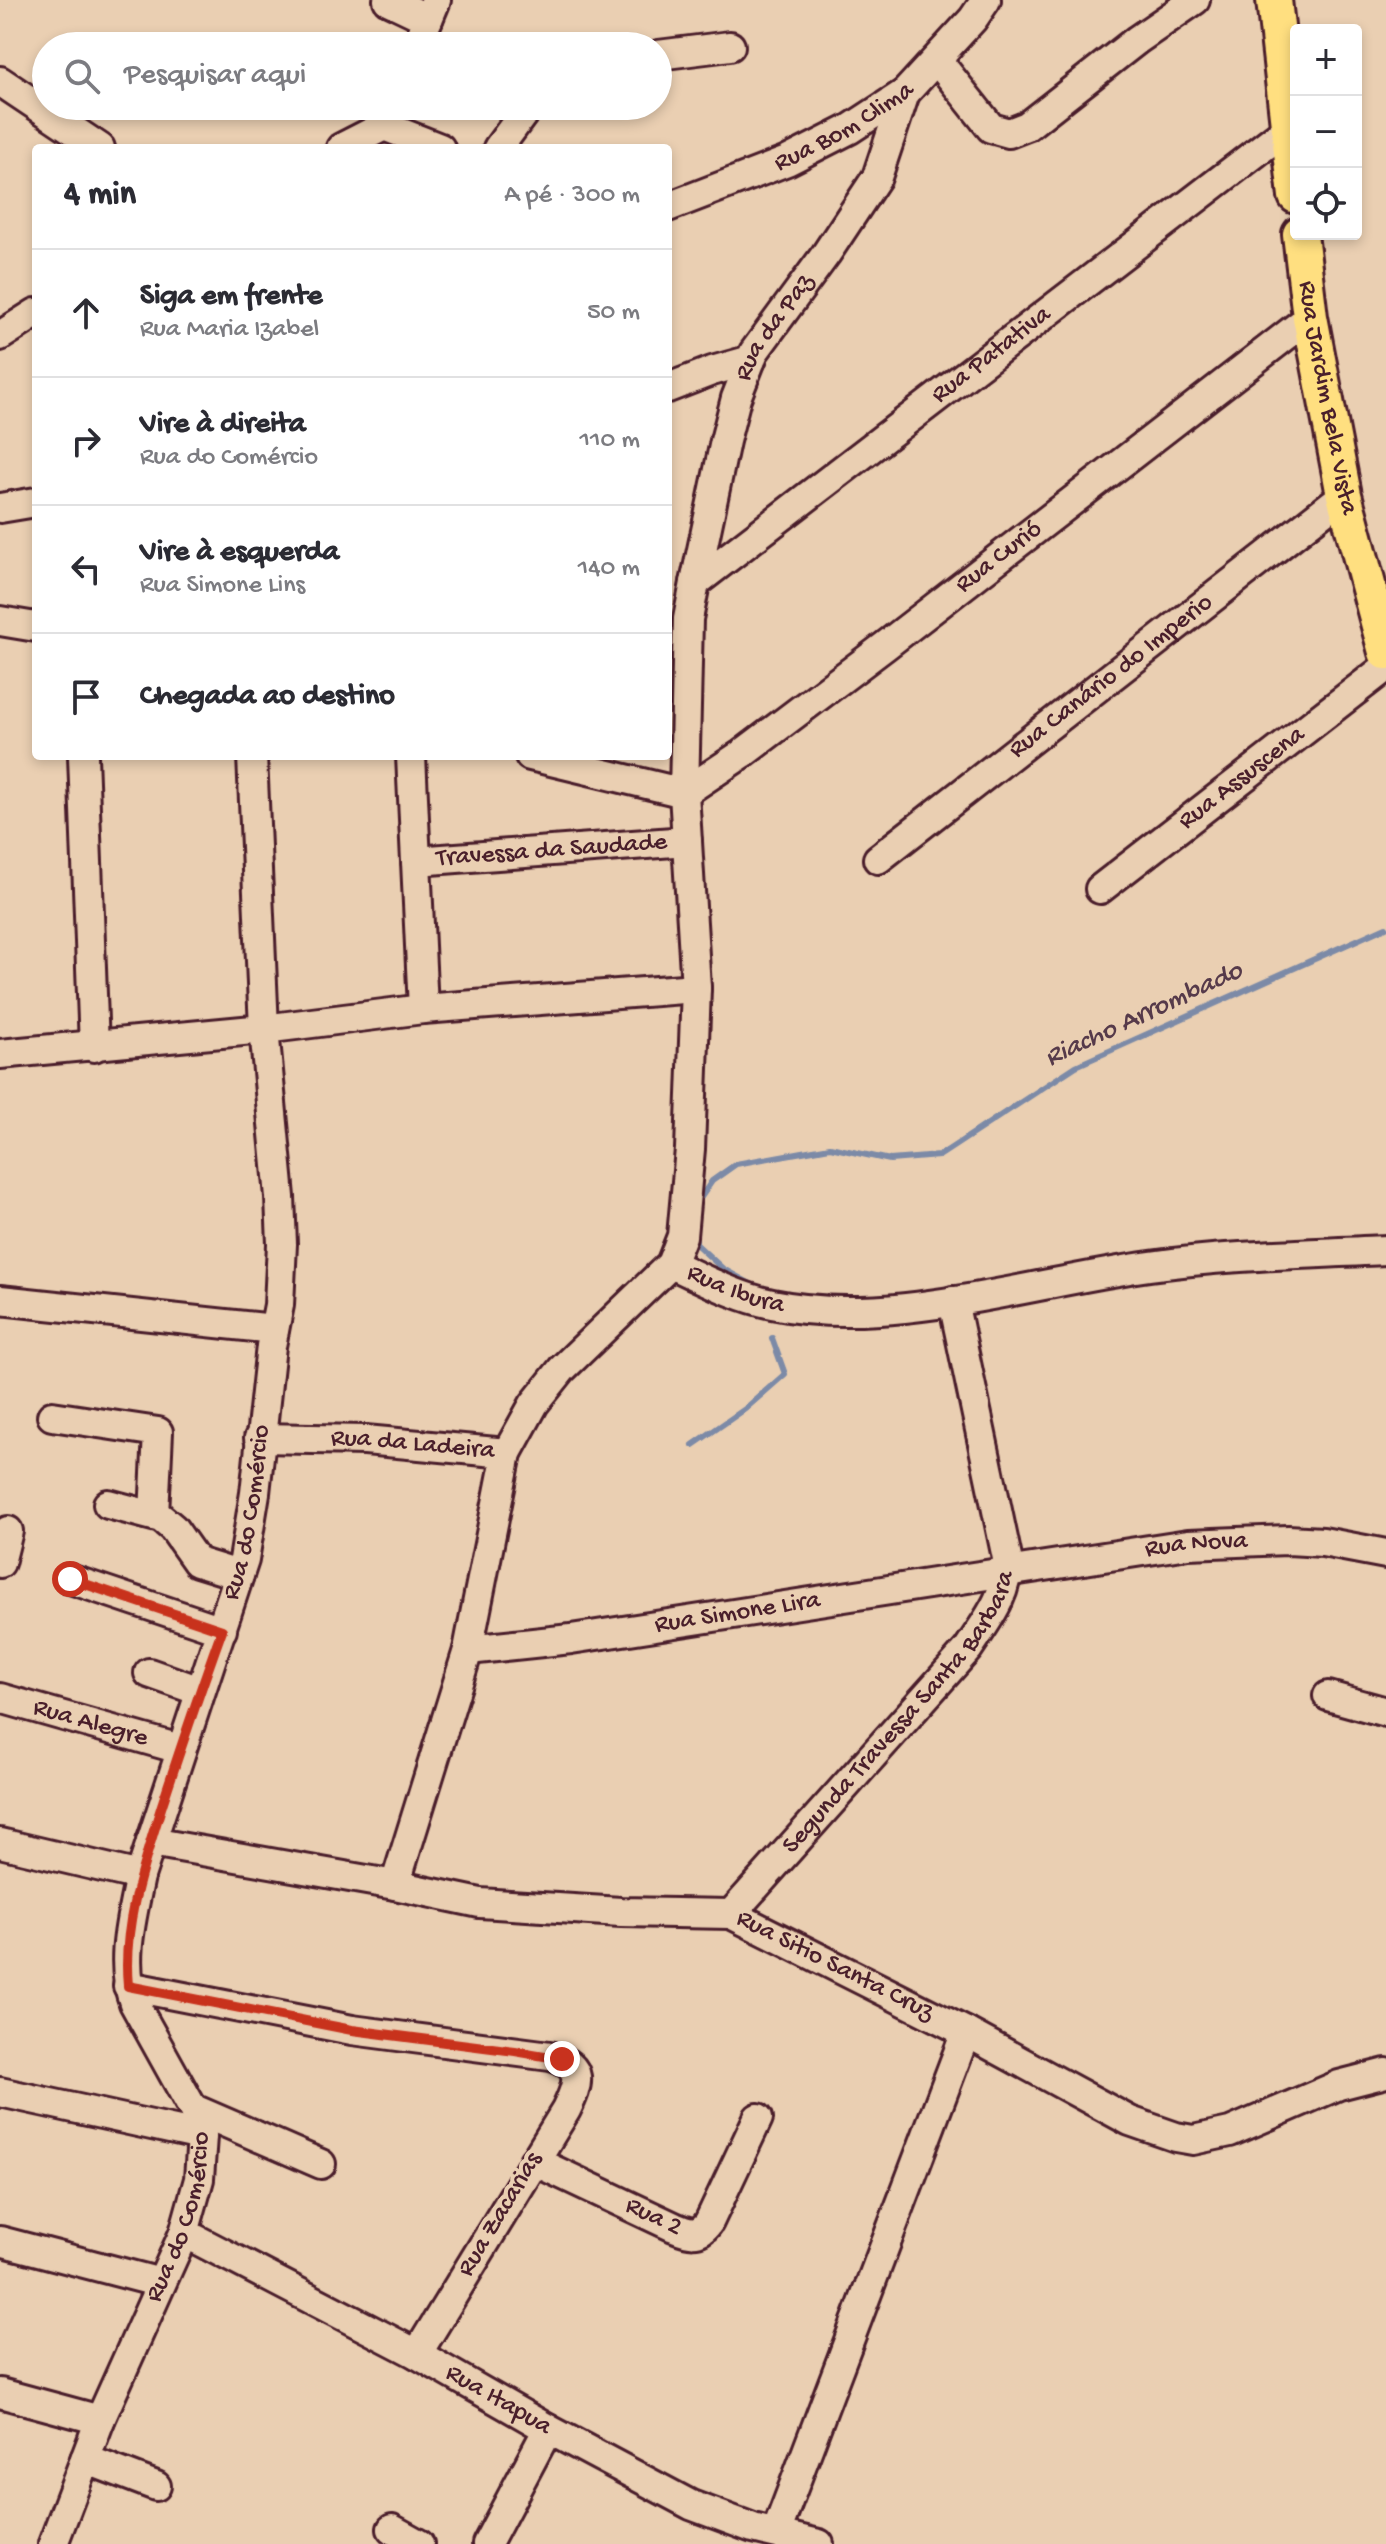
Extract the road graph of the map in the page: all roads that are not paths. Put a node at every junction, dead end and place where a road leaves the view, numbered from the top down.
1 (388, 0) edge
2 (986, 0) edge
3 (1195, 0) edge
4 (1274, 0) edge
5 (432, 9) edge
6 (423, 32) edge
7 (730, 46) dead end
8 (672, 53) edge
9 (937, 60) junction
10 (0, 81) edge
11 (905, 93) junction
12 (32, 102) edge
13 (58, 120) edge
14 (382, 120) edge
15 (394, 120) edge
16 (519, 120) edge
17 (1288, 128) junction
18 (94, 144) edge
19 (347, 144) edge
20 (434, 144) edge
21 (501, 144) edge
22 (1293, 168) edge
23 (672, 205) edge
24 (1301, 240) edge
25 (1310, 317) junction
26 (751, 360) junction
27 (672, 386) edge
28 (1344, 495) junction
29 (32, 503) edge
30 (0, 508) edge
31 (695, 583) junction
32 (678, 616) edge
33 (0, 621) edge
34 (32, 626) edge
35 (1386, 652) edge
36 (1386, 667) edge
37 (83, 760) edge
38 (252, 760) edge
39 (411, 760) edge
40 (547, 760) edge
41 (684, 793) junction
42 (687, 841) junction
43 (878, 859) dead end
44 (416, 861) junction
45 (1100, 889) dead end
46 (696, 988) junction
47 (423, 1009) junction
48 (264, 1029) junction
49 (94, 1047) junction
50 (0, 1054) edge
51 (1386, 1250) edge
52 (671, 1264) junction
53 (0, 1300) edge
54 (953, 1301) junction
55 (274, 1329) junction
56 (52, 1416) dead end
57 (259, 1438) junction
58 (507, 1453) junction
59 (108, 1504) dead end
60 (154, 1515) junction
61 (8, 1531) dead end
62 (1386, 1554) edge
63 (0, 1563) edge
64 (1008, 1573) junction
65 (239, 1575) junction
66 (70, 1579) dead end
67 (222, 1630) junction
68 (468, 1650) junction
69 (149, 1673) dead end
70 (200, 1691) junction
71 (1328, 1696) dead end
72 (0, 1698) edge
73 (1386, 1712) edge
74 (180, 1749) junction
75 (151, 1842) junction
76 (0, 1843) edge
77 (140, 1876) junction
78 (395, 1885) junction
79 (731, 1914) junction
80 (128, 1986) junction
81 (966, 2032) junction
82 (1386, 2073) edge
83 (0, 2092) edge
84 (758, 2118) dead end
85 (198, 2122) junction
86 (534, 2161) junction
87 (321, 2164) dead end
88 (184, 2233) junction
89 (0, 2241) edge
90 (161, 2283) junction
91 (417, 2354) junction
92 (0, 2393) edge
93 (100, 2420) junction
94 (548, 2429) junction
95 (85, 2459) junction
96 (156, 2486) dead end
97 (392, 2529) dead end
98 (776, 2533) junction
99 (53, 2544) edge
100 (419, 2544) edge
101 (487, 2544) edge
102 (819, 2544) edge

1 - 5 street
2 - 9 street, Rua Bom Clima
3 - 9 street
4 - 17 main road
5 - 6 street
7 - 8 street
9 - 11 street, Rua Bom Clima
10 - 12 street
11 - 23 street, Rua Bom Clima
11 - 26 street, Rua da Paz
13 - 18 street
14 - 19 street
15 - 20 street
16 - 21 street
17 - 22 main road
17 - 31 street, Rua Patativa
24 - 25 main road, Rua Jardim Bela Vista
25 - 28 main road, Rua Jardim Bela Vista
25 - 41 street, Rua Curió
26 - 27 street
26 - 31 street, Rua da Paz
28 - 35 main road, Rua Jardim Bela Vista
28 - 43 street, Rua Canário do Imperio
29 - 30 street
31 - 32 street, Rua Ibura
32 - 41 street, Rua Ibura
33 - 34 street
36 - 45 street, Rua Assuscena
37 - 49 street
38 - 48 street, Rua do Comércio
39 - 44 street
40 - 41 street
41 - 42 street, Rua Ibura
42 - 44 street, Travessa da Saudade
42 - 46 street, Rua Ibura
44 - 47 street
46 - 47 street
46 - 52 street, Rua Ibura
47 - 48 street
48 - 49 street
48 - 55 street, Rua do Comércio
49 - 50 street
51 - 54 street, Rua Ibura
52 - 54 street, Rua Ibura
52 - 58 street, Rua da Ladeira
53 - 55 street
54 - 64 street, Segunda Travessa Santa Barbara
55 - 57 street, Rua do Comércio
56 - 60 street
57 - 58 street, Rua da Ladeira
57 - 65 street, Rua do Comércio
58 - 68 street
59 - 60 street
60 - 65 street
61 - 63 street
62 - 64 street, Rua Nova
64 - 68 street, Rua Simone Lira
64 - 79 street, Segunda Travessa Santa Barbara
65 - 67 street, Rua do Comércio
66 - 67 street
67 - 70 street, Rua do Comércio
68 - 78 street
69 - 70 street
70 - 74 street, Rua do Comércio
71 - 73 street
72 - 74 street, Rua Alegre
74 - 75 street, Rua do Comércio
75 - 77 street, Rua do Comércio
75 - 78 street, Rua Sitio Santa Cruz
76 - 77 street
77 - 80 street, Rua do Comércio
78 - 79 street, Rua Sitio Santa Cruz
79 - 81 street, Rua Sitio Santa Cruz
80 - 85 street, Rua do Comércio
80 - 86 street, Rua Zacarias
81 - 82 street, Rua Sitio Santa Cruz
81 - 98 street
83 - 85 street
84 - 86 street, Rua 2
85 - 87 street
85 - 88 street, Rua do Comércio
86 - 91 street, Rua Zacarias
88 - 90 street, Rua do Comércio
88 - 91 street, Rua Itapua
89 - 90 street
90 - 93 street, Rua do Comércio
91 - 94 street, Rua Itapua
92 - 93 street
93 - 95 street, Rua do Comércio
94 - 98 street, Rua Itapua
94 - 101 street
95 - 96 street
95 - 99 street, Rua do Comércio
97 - 100 street
98 - 102 street, Rua Itapua

